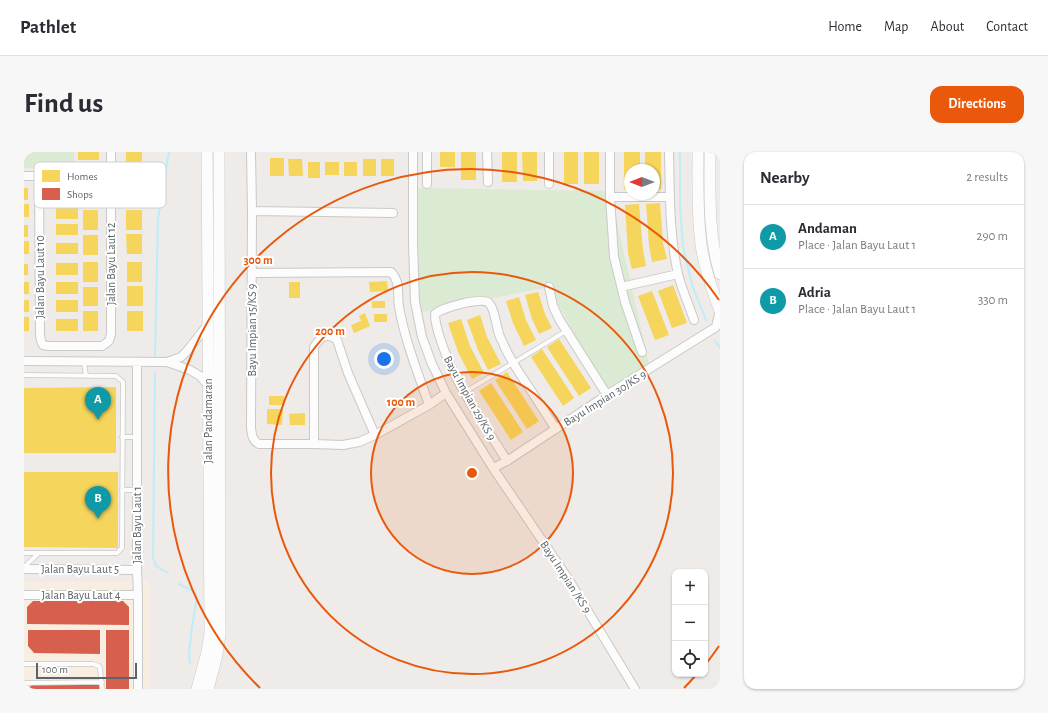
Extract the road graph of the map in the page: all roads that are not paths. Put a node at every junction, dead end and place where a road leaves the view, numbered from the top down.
1 (207, 152) edge
2 (219, 152) edge
3 (251, 152) edge
4 (413, 152) edge
5 (427, 152) edge
6 (487, 152) edge
7 (549, 152) edge
8 (610, 152) edge
9 (669, 152) edge
10 (698, 152) edge
11 (710, 152) edge
12 (488, 182) dead end
13 (427, 184) dead end
14 (548, 184) dead end
15 (610, 197) junction
16 (670, 197) junction
17 (39, 208) edge
18 (111, 208) edge
19 (252, 211) junction
20 (393, 213) dead end
21 (698, 214) junction
22 (710, 215) junction
23 (252, 273) junction
24 (678, 274) junction
25 (720, 274) edge
26 (549, 287) dead end
27 (621, 287) junction
28 (720, 311) edge
29 (694, 320) dead end
30 (209, 323) junction
31 (718, 327) edge
32 (566, 331) junction
33 (75, 346) joint
34 (642, 352) dead end
35 (24, 361) edge
36 (84, 362) junction
37 (137, 362) junction
38 (167, 362) junction
39 (513, 363) junction
40 (24, 375) edge
41 (86, 376) junction
42 (208, 386) junction
43 (446, 392) junction
44 (465, 392) junction
45 (607, 395) junction
46 (430, 405) junction
47 (556, 429) junction
48 (375, 435) junction
49 (122, 437) junction
50 (137, 437) junction
51 (314, 444) junction
52 (507, 461) junction
53 (493, 468) junction
54 (122, 490) junction
55 (137, 490) junction
56 (24, 553) edge
57 (39, 553) junction
58 (24, 568) edge
59 (137, 570) junction
60 (24, 595) edge
61 (138, 595) junction
62 (24, 664) edge
63 (102, 682) junction
64 (24, 683) edge
65 (102, 689) edge
66 (138, 689) edge
67 (197, 689) edge
68 (208, 689) edge
69 (635, 689) edge

1 - 30 main road, Jalan Pandamaran
2 - 68 main road, Jalan Pandamaran
3 - 19 street, Bayu Impian 15/KS 9
4 - 43 street, Bayu Impian /KS 9
5 - 13 street
6 - 12 street
7 - 14 street
8 - 15 street
9 - 16 street
10 - 21 main road
11 - 22 main road
15 - 16 street
15 - 27 street
16 - 24 street
17 - 33 street, Jalan Bayu Laut 10
18 - 33 street, Jalan Bayu Laut 12
19 - 20 street
19 - 23 street, Bayu Impian 15/KS 9
21 - 22 main road
21 - 28 main road
22 - 25 main road
23 - 46 street
23 - 51 street, Bayu Impian 15/KS 9
24 - 27 street
24 - 29 street
26 - 32 street
27 - 34 street
28 - 31 street, Bayu Impian 30/KS 9
30 - 38 street
30 - 42 main road, Jalan Pandamaran
31 - 45 street, Bayu Impian 30/KS 9
32 - 39 lane
32 - 45 street
35 - 36 street
36 - 37 street
36 - 41 lane
37 - 38 street
37 - 50 street, Jalan Bayu Laut 1
38 - 42 street
39 - 44 lane
39 - 44 street, Bayu Impian 29/KS 9
39 - 47 street
40 - 41 lane
41 - 49 lane
42 - 67 main road, Jalan Pandamaran
43 - 46 street
43 - 53 street, Bayu Impian /KS 9
44 - 52 street, Bayu Impian 29/KS 9
45 - 47 street, Bayu Impian 30/KS 9
46 - 48 street
47 - 52 street, Bayu Impian 30/KS 9
48 - 51 street
48 - 51 street
49 - 50 lane
49 - 54 lane
50 - 55 street, Jalan Bayu Laut 1
52 - 53 street, Bayu Impian 30/KS 9
53 - 69 street, Bayu Impian /KS 9
54 - 55 lane
54 - 57 lane
55 - 59 street, Jalan Bayu Laut 1
56 - 57 lane
57 - 58 lane
58 - 59 street, Jalan Bayu Laut 5
59 - 61 street, Jalan Bayu Laut 1
60 - 61 street, Jalan Bayu Laut 4
61 - 66 street, Jalan Bayu Laut 1
62 - 63 lane
63 - 64 lane
63 - 65 lane

